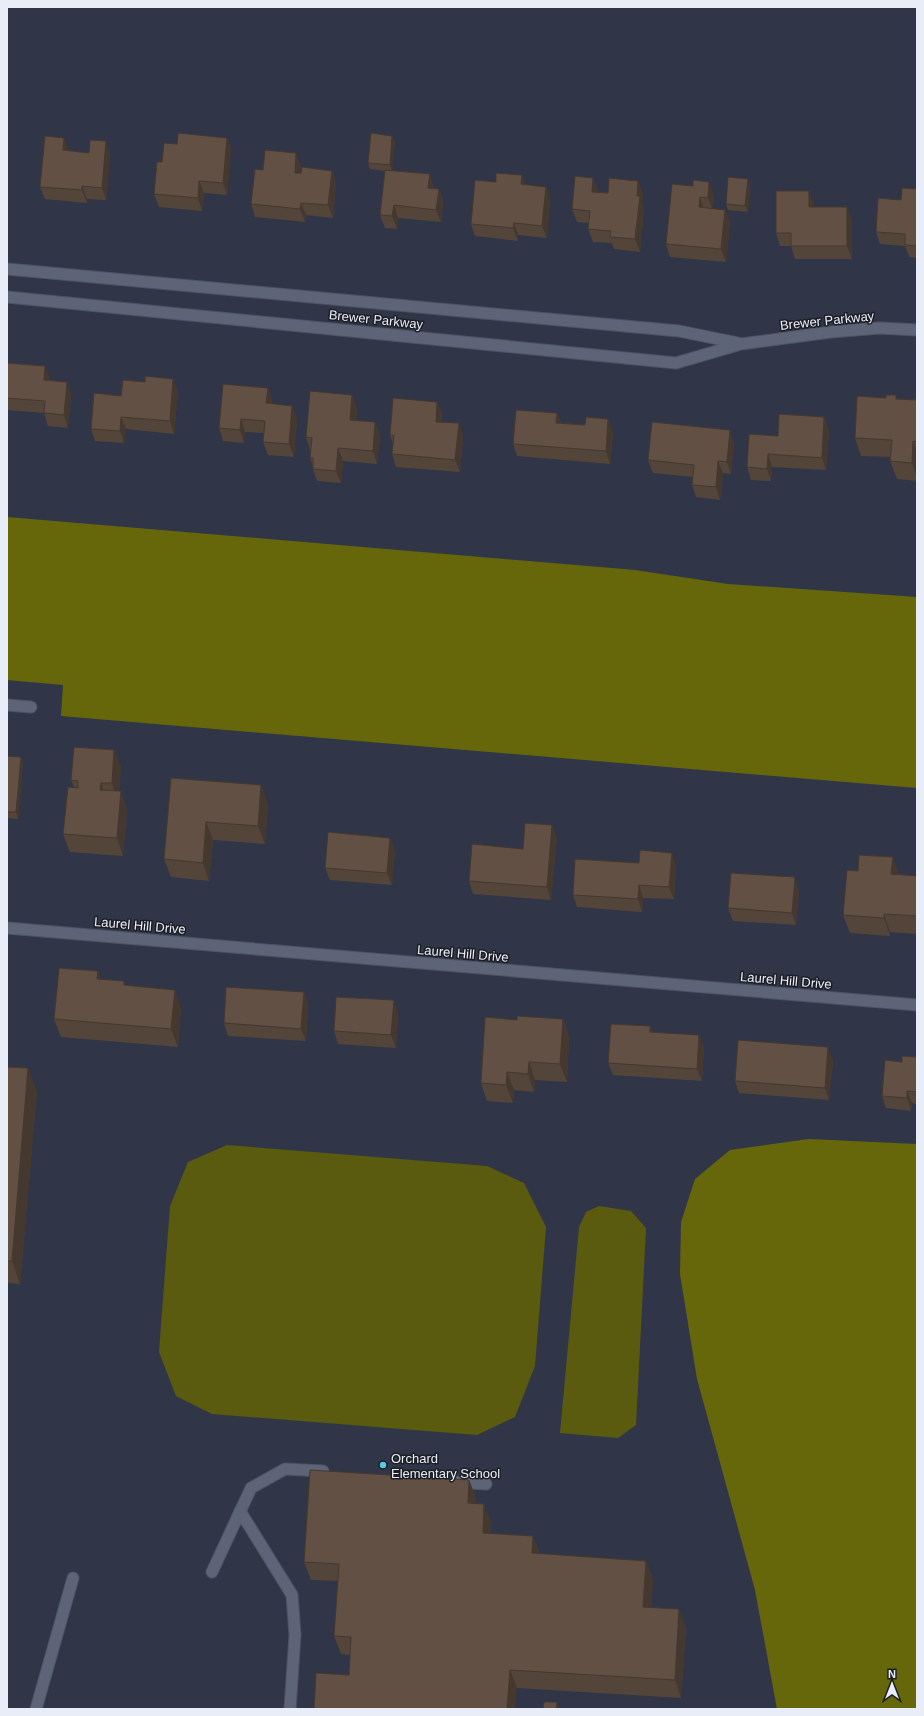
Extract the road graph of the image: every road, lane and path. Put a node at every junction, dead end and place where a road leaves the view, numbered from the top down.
1 (7, 269) edge
2 (7, 297) edge
3 (917, 330) edge
4 (741, 344) junction
5 (7, 705) edge
6 (31, 707) dead end
7 (7, 928) edge
8 (917, 1005) edge
9 (331, 1472) edge
10 (447, 1481) edge
11 (486, 1484) dead end
12 (240, 1512) junction
13 (212, 1572) dead end
14 (73, 1578) dead end
15 (36, 1709) edge
16 (290, 1709) edge

1 - 4 street, Brewer Parkway
2 - 4 street, Brewer Parkway
3 - 4 street, Brewer Parkway
5 - 6 street
7 - 8 street, Laurel Hill Drive
9 - 12 street
10 - 11 street
12 - 13 street
12 - 16 street
14 - 15 street

